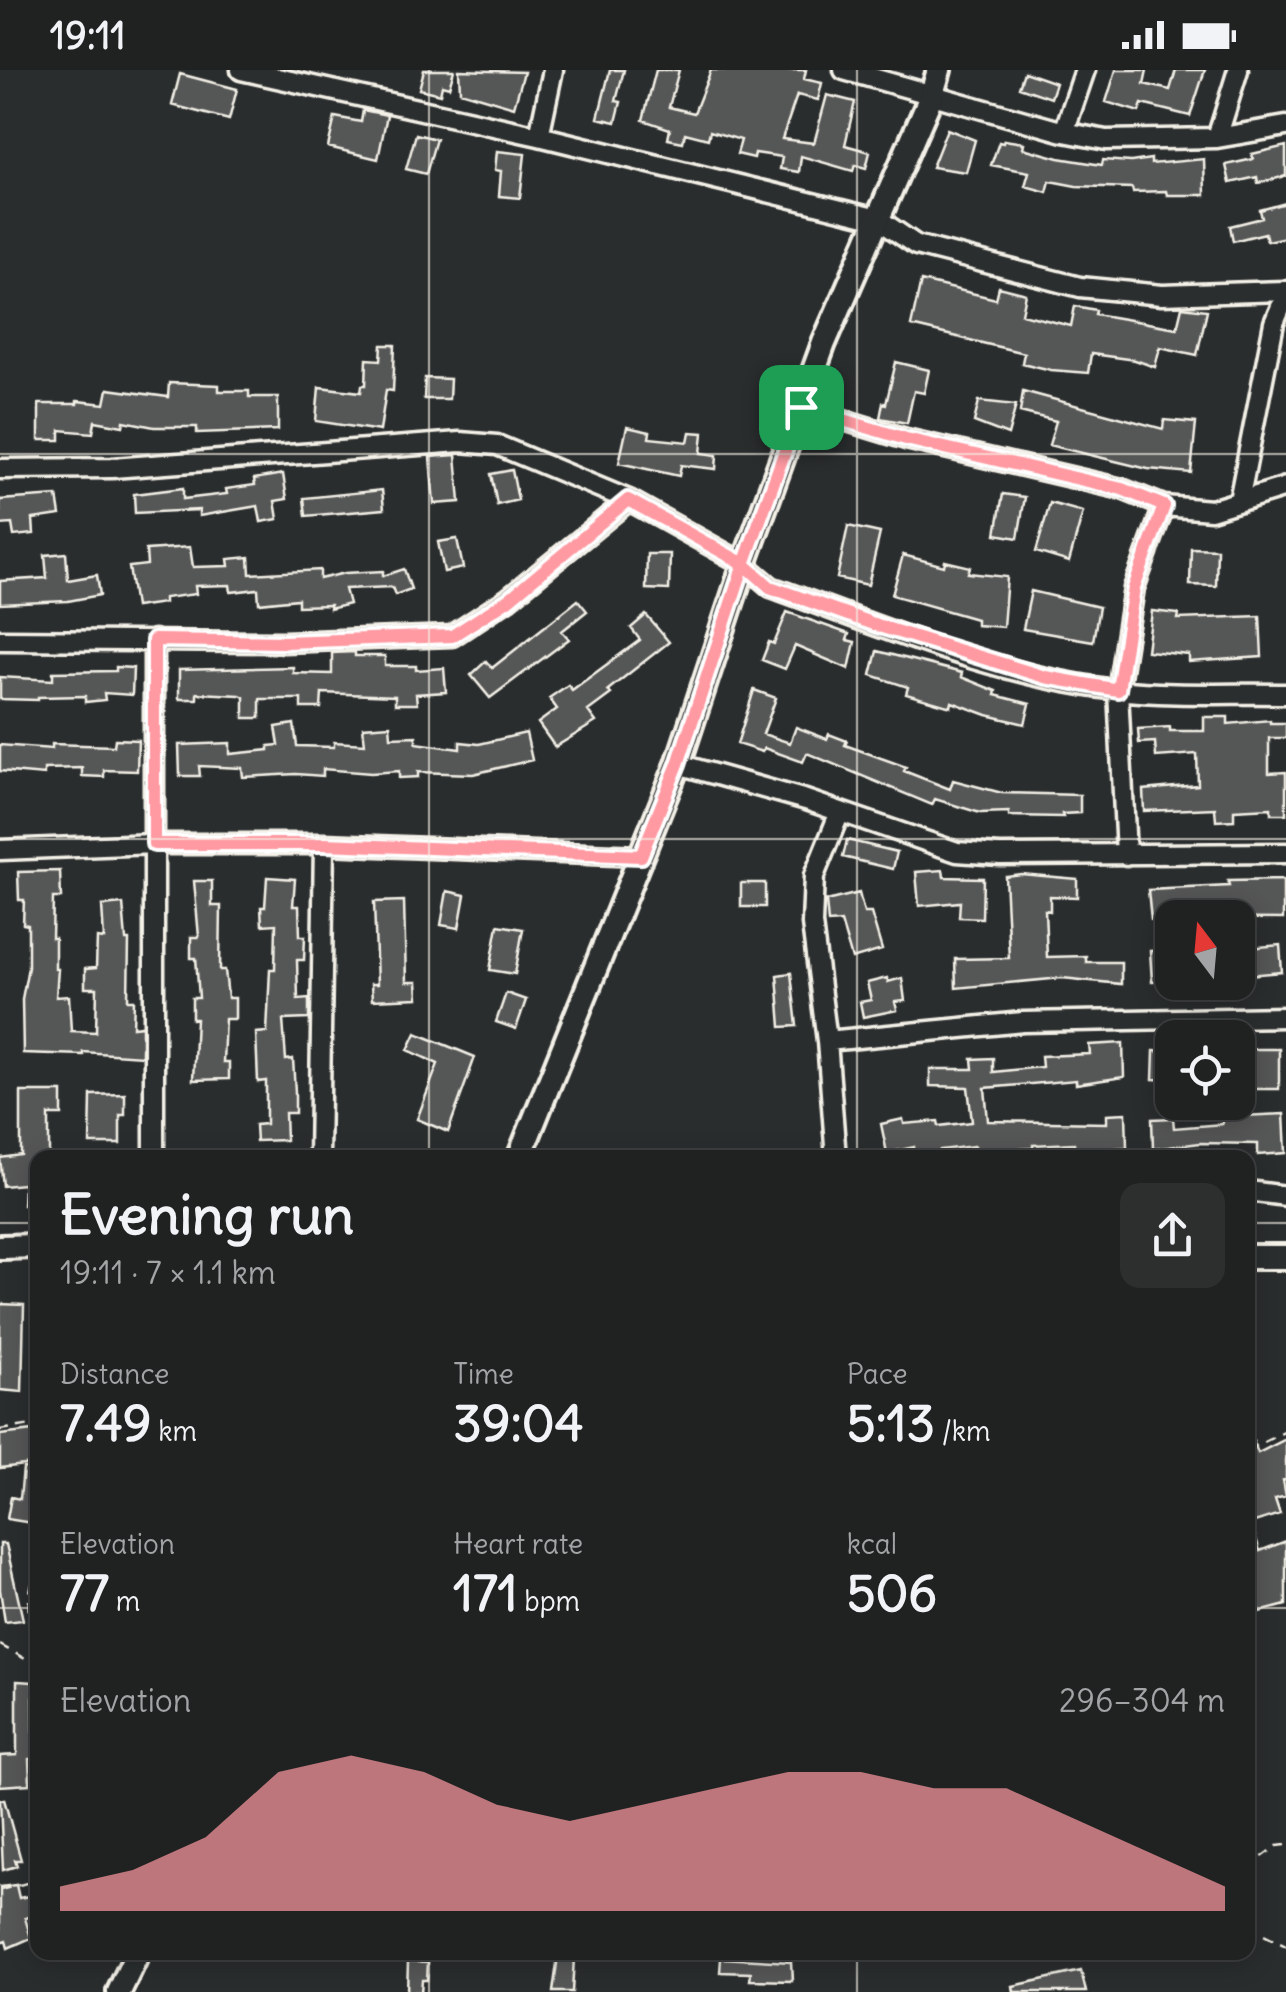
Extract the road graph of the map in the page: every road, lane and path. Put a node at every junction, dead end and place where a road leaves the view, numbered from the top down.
1 (240, 70) edge
2 (554, 70) edge
3 (844, 70) edge
4 (940, 70) edge
5 (1084, 70) edge
6 (1238, 70) edge
7 (932, 94) junction
8 (1286, 126) edge
9 (1064, 132) junction
10 (539, 136) junction
11 (1217, 138) junction
12 (878, 218) junction
13 (1286, 293) edge
14 (801, 407) junction
15 (0, 469) edge
16 (1286, 487) edge
17 (628, 500) junction
18 (1239, 502) junction
19 (1164, 506) junction
20 (744, 564) junction
21 (0, 640) edge
22 (154, 640) junction
23 (1118, 690) junction
24 (1286, 694) edge
25 (678, 764) junction
26 (840, 812) junction
27 (154, 844) junction
28 (324, 844) junction
29 (0, 850) edge
30 (1286, 853) edge
31 (641, 856) junction
32 (1126, 856) junction
33 (1286, 1017) edge
34 (828, 1041) junction
35 (154, 1150) edge
36 (318, 1150) edge
37 (522, 1150) edge
38 (835, 1150) edge
39 (1255, 1193) edge
40 (1286, 1196) edge
41 (30, 1246) edge
42 (0, 1247) edge
43 (1286, 1256) edge
44 (1255, 1257) edge
45 (30, 1425) edge
46 (0, 1430) edge
47 (1286, 1431) edge
48 (1255, 1446) edge
49 (0, 1646) edge
50 (30, 1662) edge
51 (1286, 1844) edge
52 (1255, 1863) edge
53 (30, 1882) edge
54 (0, 1890) edge
55 (1255, 1930) edge
56 (1286, 1946) edge
57 (134, 1960) edge
58 (120, 1992) edge

1 - 10 street
2 - 10 street
3 - 7 street
4 - 7 street
5 - 9 street
6 - 11 street
7 - 9 street
7 - 12 street
8 - 11 street
9 - 11 street
10 - 12 street
12 - 13 street
12 - 14 street
13 - 18 street
14 - 19 street
14 - 20 street
15 - 17 street
16 - 18 street
17 - 20 street
17 - 22 street
18 - 19 street
19 - 23 street
20 - 23 street
20 - 25 street
21 - 22 street
22 - 27 street
23 - 24 street
23 - 32 street
25 - 26 street
25 - 31 street
26 - 32 street
26 - 34 street
27 - 28 street
27 - 29 street
27 - 35 street
28 - 31 street
28 - 36 street
30 - 32 street
31 - 37 street
33 - 34 street
34 - 38 street
39 - 40 street
41 - 42 street
43 - 44 street
45 - 46 path
47 - 48 path
49 - 50 path
51 - 52 path
53 - 54 path
55 - 56 path
57 - 58 street

